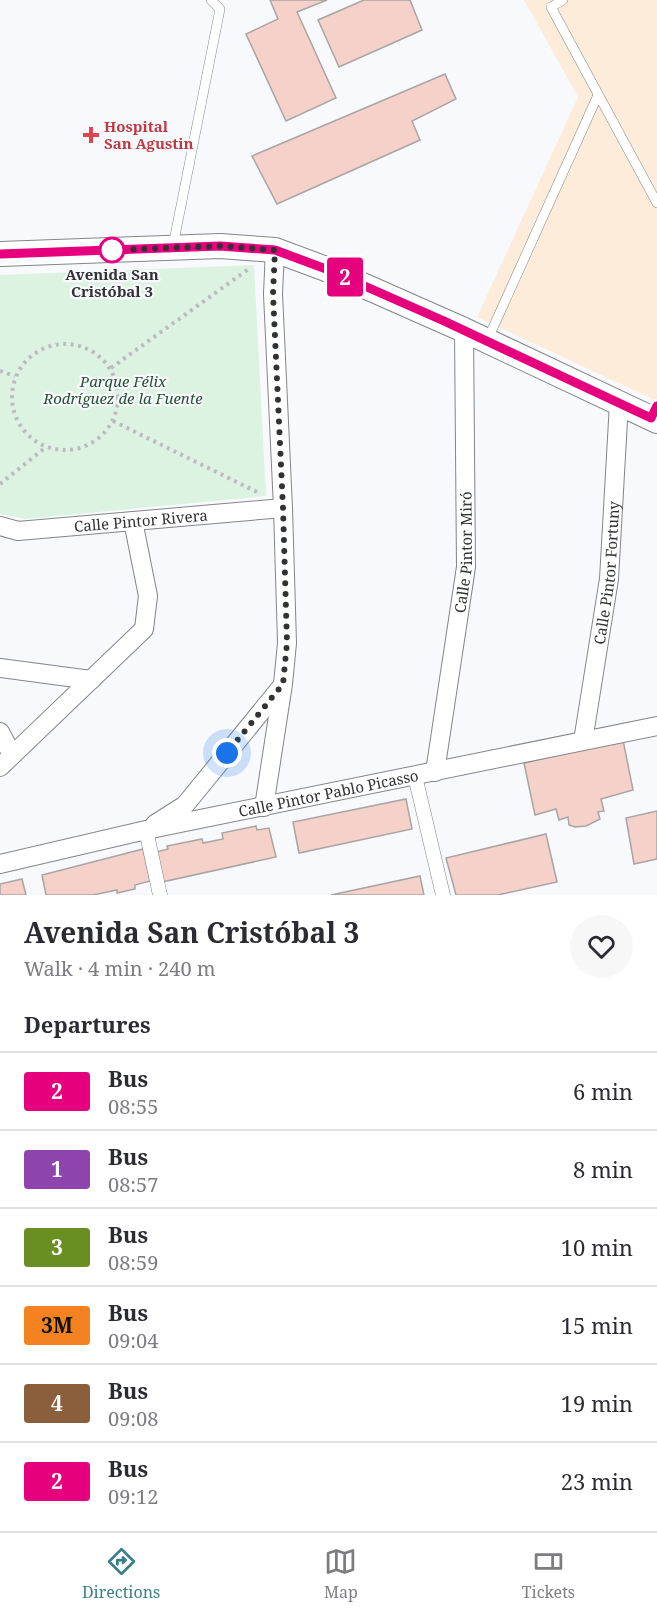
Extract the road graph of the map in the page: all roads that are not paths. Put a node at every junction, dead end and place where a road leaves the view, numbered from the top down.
1 (211, 0) edge
2 (563, 0) edge
3 (598, 94) junction
4 (657, 203) edge
5 (172, 248) junction
6 (275, 250) junction
7 (0, 254) edge
8 (464, 330) junction
9 (487, 341) junction
10 (619, 403) junction
11 (655, 415) edge
12 (283, 508) junction
13 (133, 521) junction
14 (0, 526) edge
15 (0, 668) edge
16 (91, 680) junction
17 (283, 684) junction
18 (657, 726) edge
19 (0, 732) edge
20 (583, 741) junction
21 (6, 761) edge
22 (435, 772) junction
23 (415, 776) junction
24 (264, 807) junction
25 (146, 830) junction
26 (0, 864) edge
27 (160, 895) edge
28 (442, 895) edge

1 - 5 lane
2 - 3 lane
3 - 4 lane
3 - 9 lane
5 - 6 street
5 - 7 street
6 - 8 street
6 - 12 street
8 - 9 street
8 - 22 street, Calle Pintor Miró
9 - 10 street
10 - 11 street
10 - 20 street, Calle Pintor Fortuny
12 - 13 street, Calle Pintor Rivera
12 - 17 street
13 - 14 street, Calle Pintor Rivera
13 - 16 street
15 - 16 street
16 - 21 street
17 - 24 street
17 - 25 street
18 - 20 street, Calle Pintor Pablo Picasso
19 - 21 street
20 - 22 street, Calle Pintor Pablo Picasso
22 - 23 street, Calle Pintor Pablo Picasso
23 - 24 street, Calle Pintor Pablo Picasso
23 - 28 street
24 - 25 street, Calle Pintor Pablo Picasso
25 - 26 street, Calle Pintor Pablo Picasso
25 - 27 street

